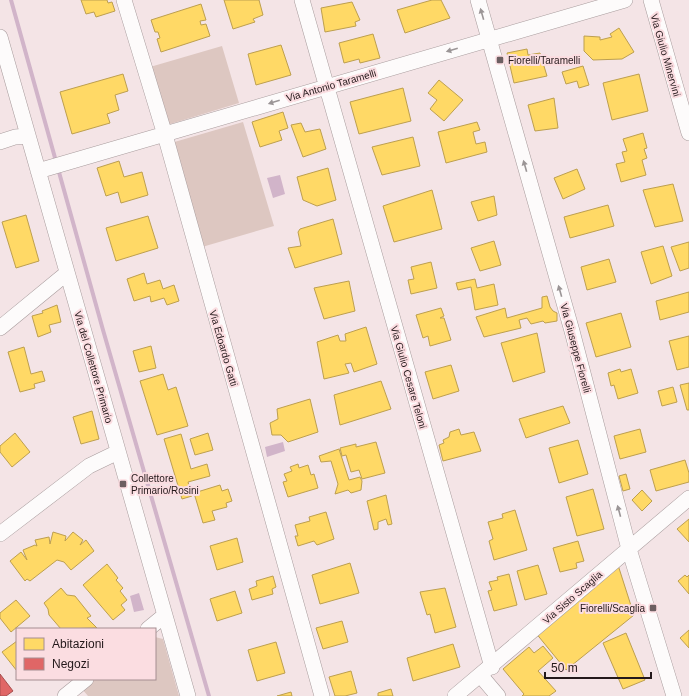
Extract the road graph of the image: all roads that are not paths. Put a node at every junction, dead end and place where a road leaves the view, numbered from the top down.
1 (124, 0) edge
2 (302, 0) edge
3 (478, 0) edge
4 (625, 0) edge
5 (651, 0) edge
6 (0, 37) edge
7 (490, 39) junction
8 (327, 87) junction
9 (689, 133) edge
10 (165, 135) junction
11 (28, 136) junction
12 (0, 142) edge
13 (38, 171) junction
14 (67, 273) junction
15 (0, 328) edge
16 (118, 452) junction
17 (689, 498) edge
18 (0, 534) edge
19 (629, 549) junction
20 (165, 616) junction
21 (149, 628) edge
22 (486, 671) junction
23 (85, 680) edge
24 (65, 696) edge
25 (188, 696) edge
26 (322, 696) edge
27 (455, 696) edge
28 (498, 696) edge
29 (674, 696) edge

1 - 10 street, Via Edoardo Gatti
2 - 8 street, Via Giulio Cesare Teloni
7 -> 3 street, Via Giuseppe Fiorelli
4 - 7 street, Via Antonio Taramelli
5 - 9 street, Via Giulio Minervini
6 - 11 street, Via del Collettore Primario
7 -> 8 street, Via Antonio Taramelli
19 -> 7 street, Via Giuseppe Fiorelli
8 -> 10 street, Via Antonio Taramelli
8 - 22 street, Via Giulio Cesare Teloni
10 - 13 street, Via Antonio Taramelli
10 - 26 street, Via Edoardo Gatti
11 - 12 street
11 - 13 street, Via del Collettore Primario
13 - 14 street, Via del Collettore Primario
14 - 15 street
14 - 16 street, Via del Collettore Primario
16 - 18 street
16 - 20 street, Via del Collettore Primario
17 - 19 street, Via Sisto Scaglia
19 - 22 street, Via Sisto Scaglia
19 - 29 street, Via Giuseppe Fiorelli
20 - 21 street
20 - 25 street, Via del Collettore Primario
22 - 27 street, Via Sisto Scaglia
22 - 28 street
23 - 24 street

